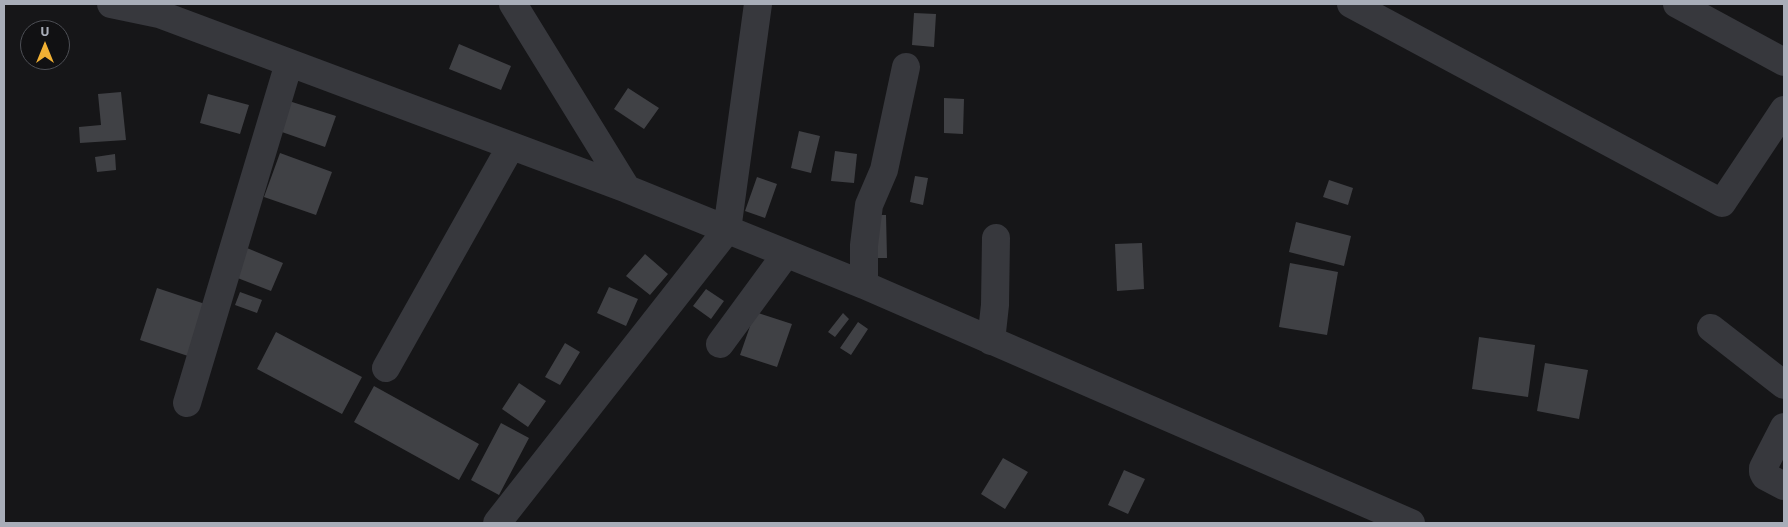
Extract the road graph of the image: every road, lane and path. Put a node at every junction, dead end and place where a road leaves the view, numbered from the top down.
1 (111, 4) edge
2 (512, 4) edge
3 (758, 4) edge
4 (1352, 4) edge
5 (1677, 4) edge
6 (1784, 62) edge
7 (289, 63) junction
8 (906, 66) dead end
9 (1784, 110) edge
10 (510, 146) junction
11 (627, 189) junction
12 (727, 230) junction
13 (996, 238) dead end
14 (786, 254) junction
15 (864, 285) junction
16 (1711, 328) dead end
17 (991, 341) junction
18 (720, 344) dead end
19 (386, 368) dead end
20 (1784, 385) edge
21 (187, 404) dead end
22 (1784, 427) edge
23 (1784, 486) edge
24 (497, 523) edge
25 (1411, 523) edge

1 - 7 street
2 - 11 street
3 - 12 street
4 - 9 street
5 - 6 street
7 - 10 street
7 - 21 street
8 - 15 street
10 - 11 street
10 - 19 street
11 - 12 street
12 - 14 street
12 - 24 street
13 - 17 street
14 - 15 street
14 - 18 street
15 - 17 street
16 - 20 street
17 - 25 street
22 - 23 street

